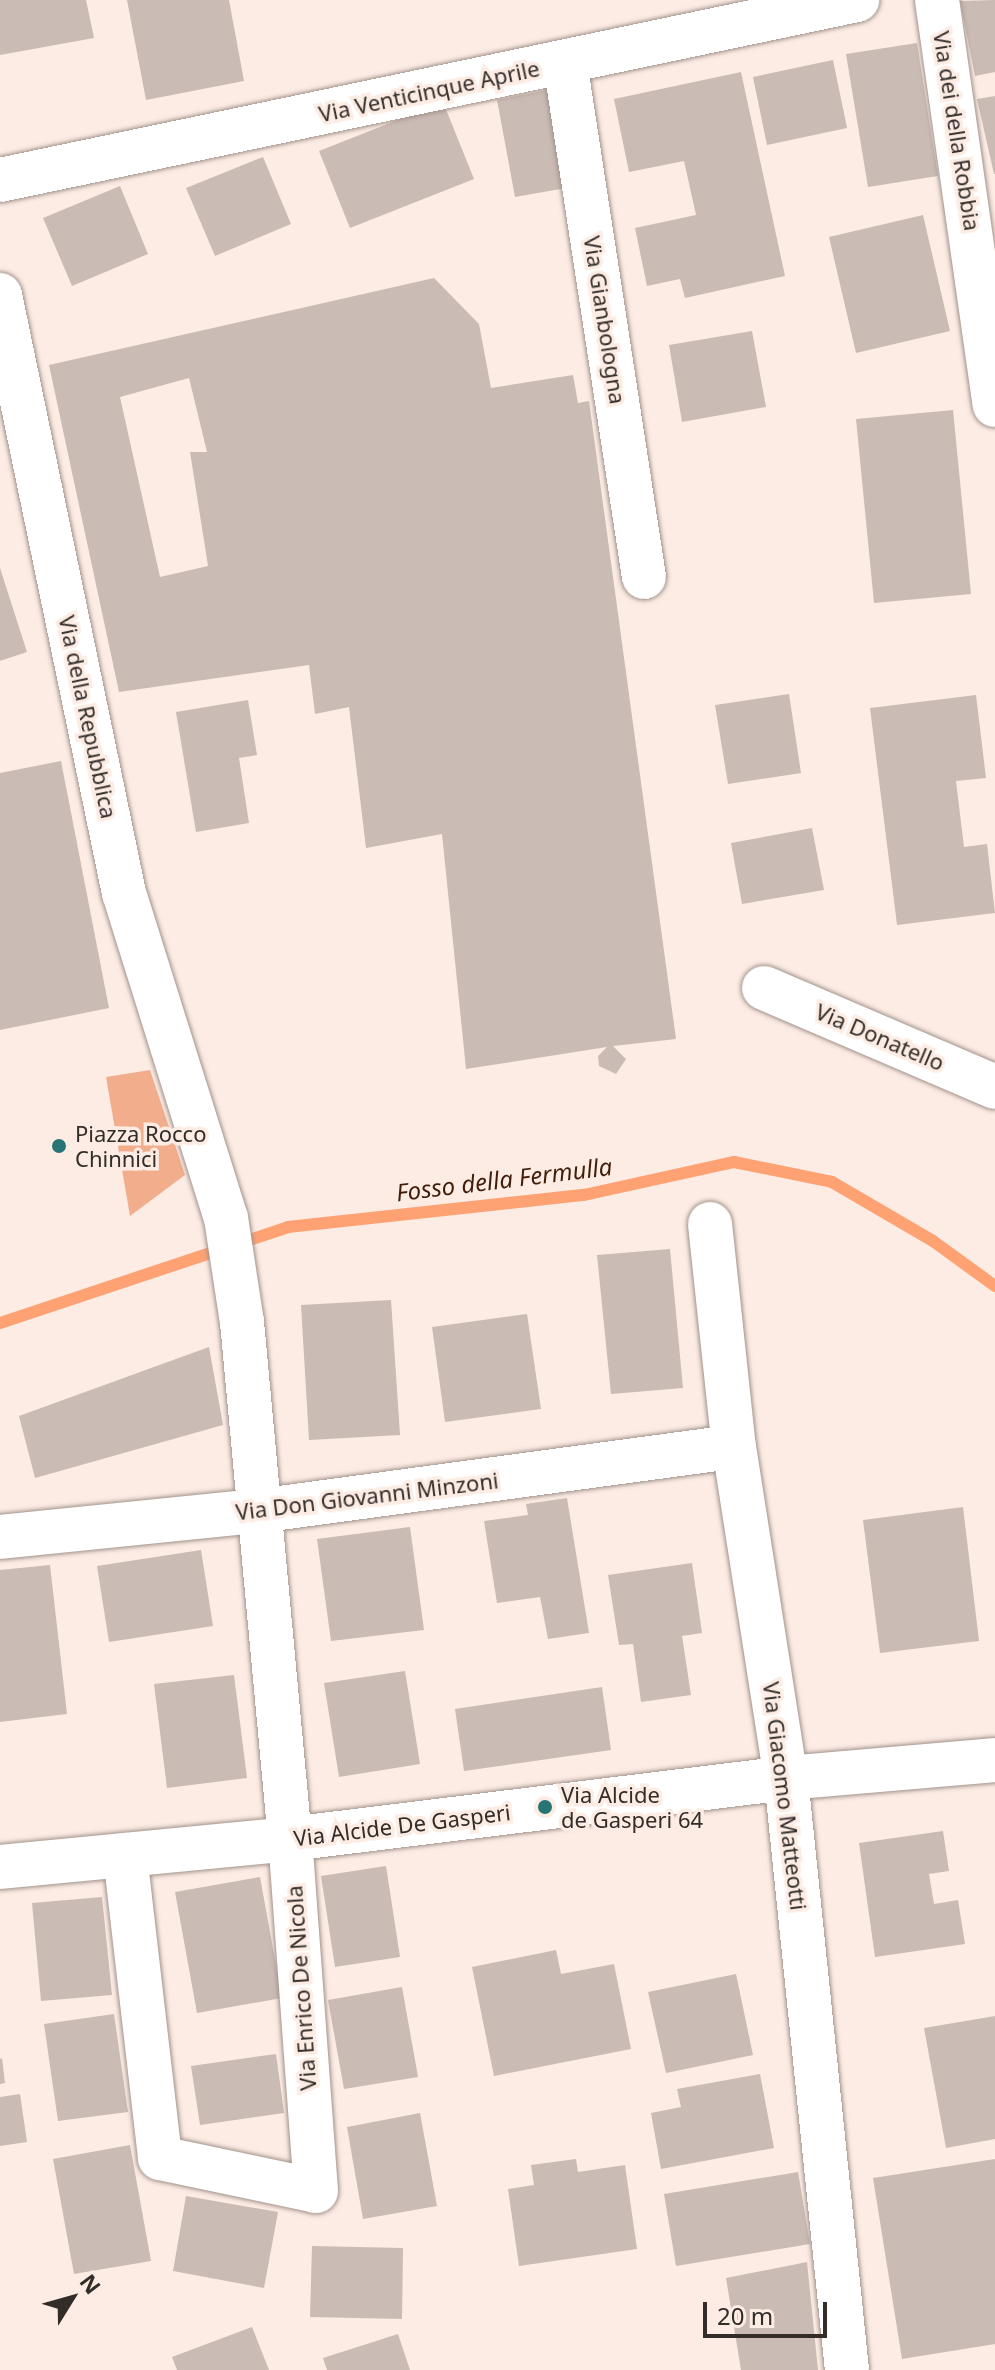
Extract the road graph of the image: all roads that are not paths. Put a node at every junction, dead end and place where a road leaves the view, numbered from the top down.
1 (857, 0) edge
2 (937, 0) edge
3 (565, 62) junction
4 (0, 180) edge
5 (0, 295) edge
6 (10, 392) edge
7 (995, 405) edge
8 (644, 577) dead end
9 (764, 988) dead end
10 (995, 1087) edge
11 (710, 1224) dead end
12 (242, 1322) joint
13 (734, 1447) junction
14 (258, 1511) junction
15 (0, 1537) edge
16 (995, 1760) edge
17 (786, 1778) junction
18 (290, 1839) junction
19 (125, 1855) junction
20 (0, 1867) edge
21 (847, 2370) edge

1 - 3 street, Via Venticinque Aprile
2 - 7 street, Via dei della Robbia
3 - 4 street, Via Venticinque Aprile
3 - 8 street, Via Gianbologna
5 - 6 street, Via della Repubblica
6 - 12 street, Via della Repubblica
9 - 10 street, Via Donatello
11 - 13 street, Via Giacomo Matteotti
12 - 14 street, Via Enrico De Nicola
13 - 14 street, Via Don Giovanni Minzoni
13 - 17 street, Via Giacomo Matteotti
14 - 15 street, Via Don Giovanni Minzoni
14 - 18 street, Via Enrico De Nicola
16 - 17 street, Via Alcide De Gasperi
17 - 18 street, Via Alcide De Gasperi
17 - 21 street, Via Giacomo Matteotti
18 - 19 street, Via Alcide De Gasperi
18 - 19 street, Via Enrico De Nicola
19 - 20 street, Via Alcide De Gasperi

